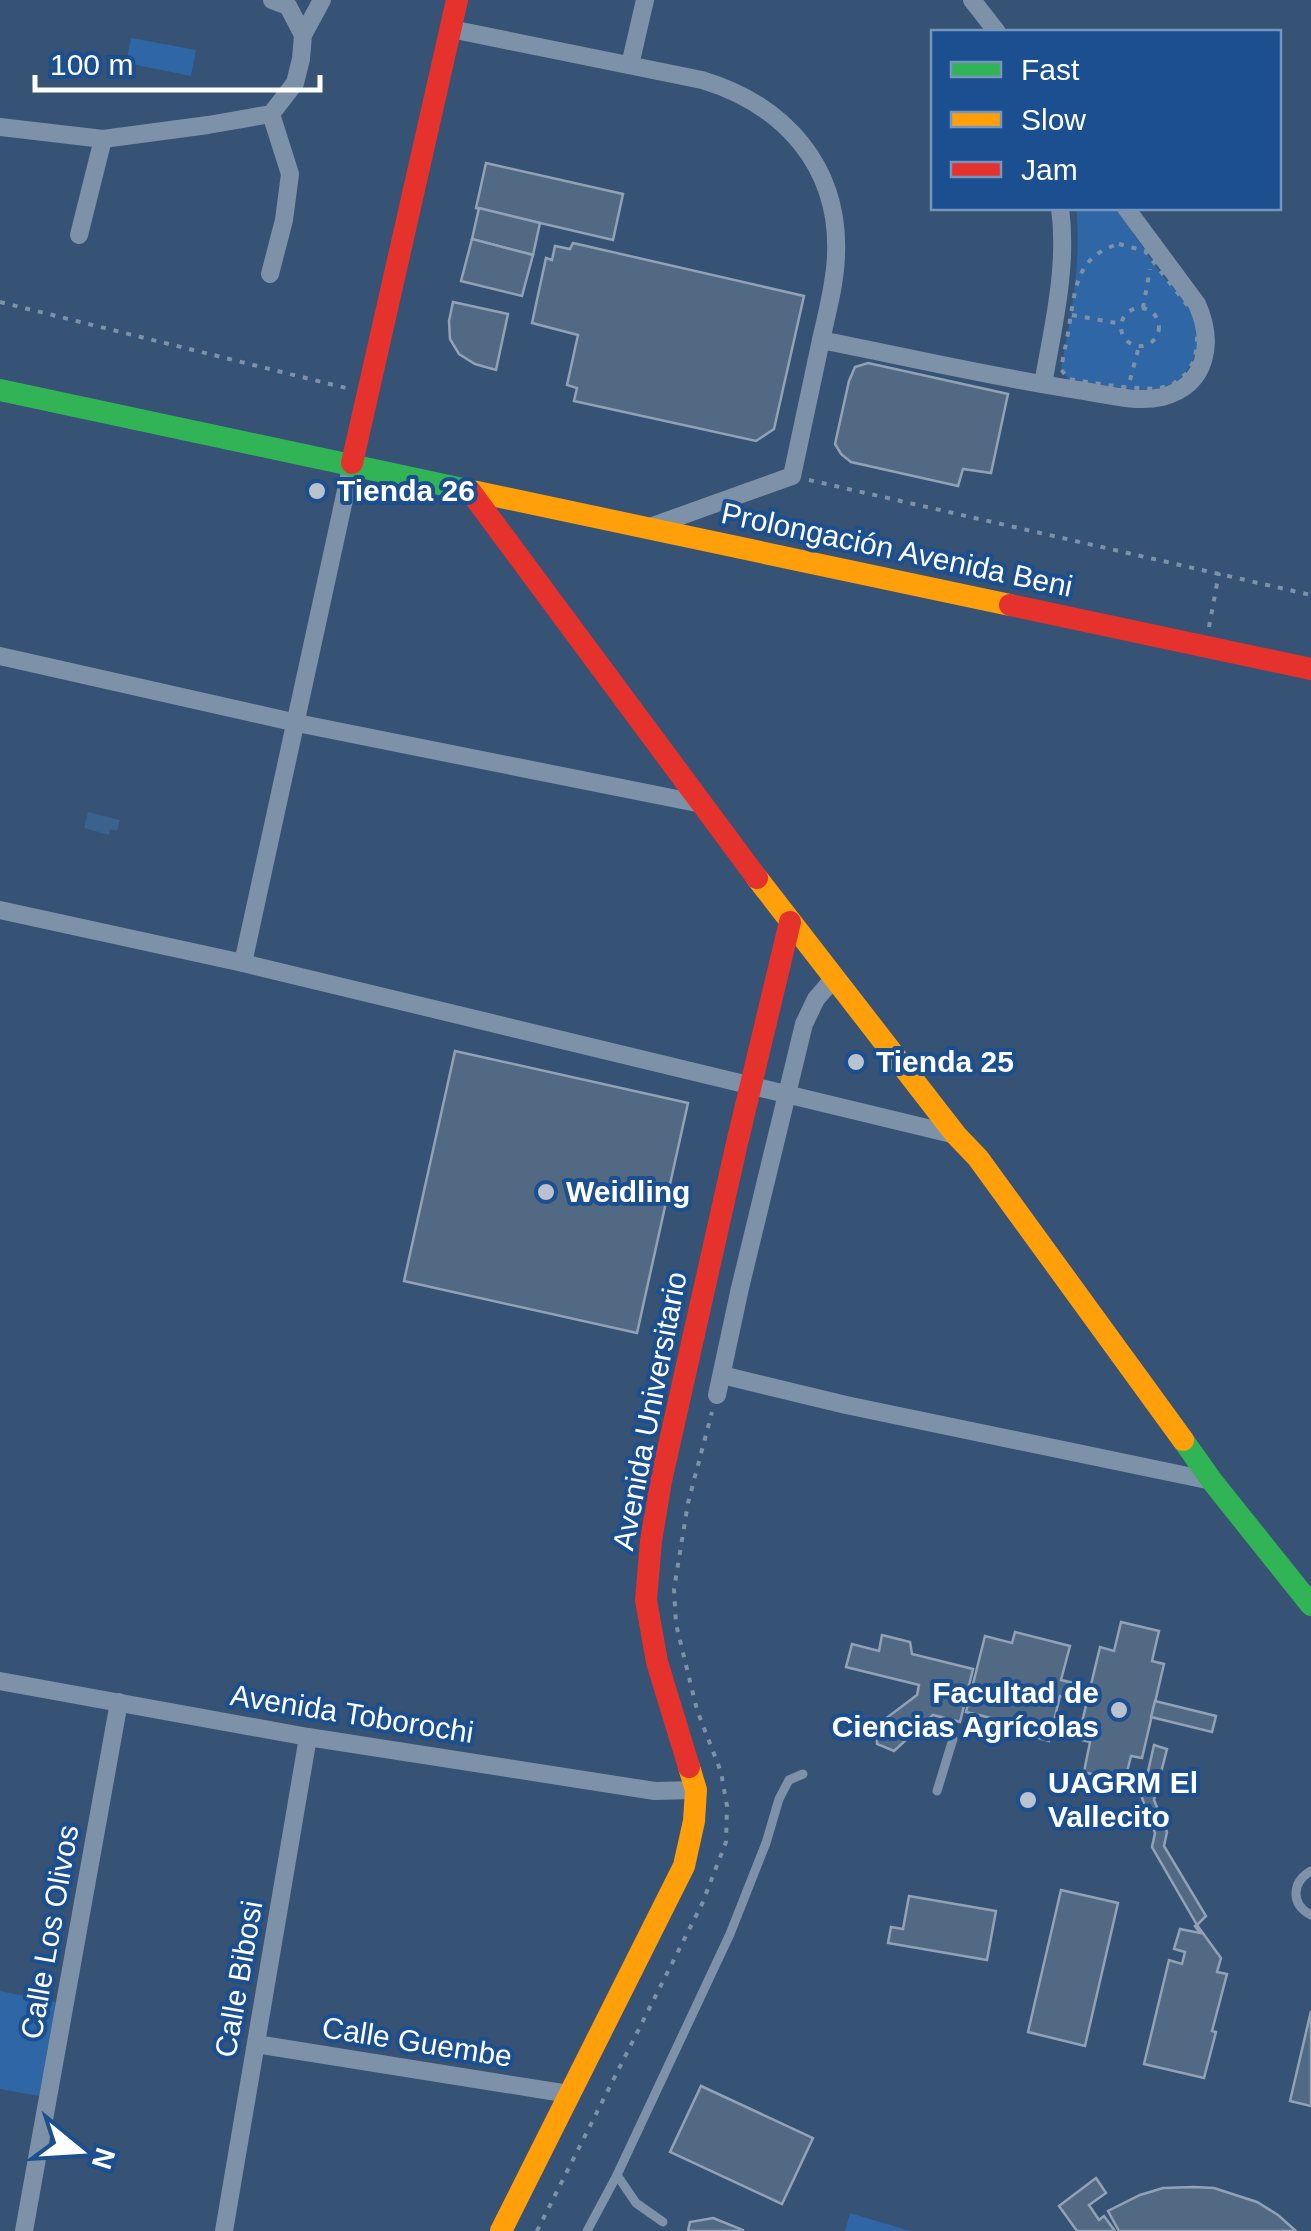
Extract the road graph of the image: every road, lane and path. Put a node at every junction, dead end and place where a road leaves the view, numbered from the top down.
1 (322, 0) edge
2 (457, 0) edge
3 (645, 0) edge
4 (284, 2) edge
5 (982, 4) edge
6 (451, 29) junction
7 (996, 30) edge
8 (303, 35) junction
9 (630, 65) junction
10 (271, 114) junction
11 (0, 127) edge
12 (103, 138) junction
13 (1060, 210) edge
14 (1127, 210) edge
15 (79, 235) dead end
16 (1155, 255) junction
17 (270, 274) dead end
18 (0, 302) edge
19 (1143, 308) junction
20 (1071, 315) junction
21 (1122, 324) junction
22 (821, 340) junction
23 (1139, 346) junction
24 (1043, 384) junction
25 (0, 390) edge
26 (369, 393) junction
27 (1128, 393) junction
28 (352, 463) junction
29 (792, 476) junction
30 (470, 491) junction
31 (646, 528) junction
32 (1219, 573) junction
33 (1311, 595) edge
34 (1206, 646) junction
35 (0, 656) edge
36 (1311, 669) edge
37 (297, 723) junction
38 (702, 804) junction
39 (0, 910) edge
40 (790, 922) junction
41 (244, 962) junction
42 (835, 976) junction
43 (750, 1085) junction
44 (786, 1092) junction
45 (956, 1135) junction
46 (722, 1375) junction
47 (717, 1396) joint
48 (1212, 1481) junction
49 (1311, 1604) edge
50 (0, 1681) edge
51 (118, 1702) junction
52 (308, 1737) junction
53 (953, 1739) dead end
54 (803, 1774) dead end
55 (696, 1790) junction
56 (937, 1791) dead end
57 (1311, 1871) edge
58 (1311, 1915) edge
59 (256, 2044) junction
60 (569, 2094) junction
61 (617, 2175) junction
62 (663, 2222) dead end
63 (24, 2231) edge
64 (224, 2231) edge
65 (501, 2231) edge
66 (537, 2231) edge
67 (587, 2231) edge

1 - 8 street
2 - 6 street
3 - 9 street
4 - 8 street
5 - 7 street
6 - 9 street
6 - 26 street
8 - 10 street
9 - 22 street
10 - 12 street
10 - 17 street
11 - 12 street
12 - 15 street
13 - 24 street
14 - 16 street
16 - 19 path
16 - 20 path
16 - 27 path
16 - 27 street
18 - 26 path
19 - 21 path
19 - 23 path
20 - 21 path
20 - 27 path
21 - 23 path
22 - 24 street
22 - 29 street
23 - 27 path
24 - 27 street
25 - 28 street
26 - 28 street
28 - 30 street, Prolongación Avenida Beni
28 - 37 street
29 - 31 street
29 - 32 path
30 - 31 street, Prolongación Avenida Beni
30 - 38 street
31 - 34 street, Prolongación Avenida Beni
32 - 33 path
32 - 34 path
34 - 36 street, Prolongación Avenida Beni
35 - 37 street
37 - 38 street
37 - 41 street
38 - 40 street
39 - 41 street
40 - 42 street
40 - 43 street, Avenida Universitario
41 - 43 street
42 - 44 street
42 - 45 street
43 - 44 street
43 - 55 street, Avenida Universitario
44 - 45 street
44 - 46 street
45 - 48 street
46 - 47 street
46 - 48 street
47 - 66 path
48 - 49 street
50 - 51 street, Avenida Toborochi
51 - 52 street, Avenida Toborochi
51 - 63 street, Calle Los Olivos
52 - 55 street, Avenida Toborochi
52 - 59 street, Calle Bibosi
53 - 56 lane
54 - 61 lane
55 - 60 street, Avenida Universitario
57 - 58 lane
59 - 60 street, Calle Guembe
59 - 64 street, Calle Bibosi
60 - 65 street, Avenida Universitario
61 - 62 lane
61 - 67 lane

